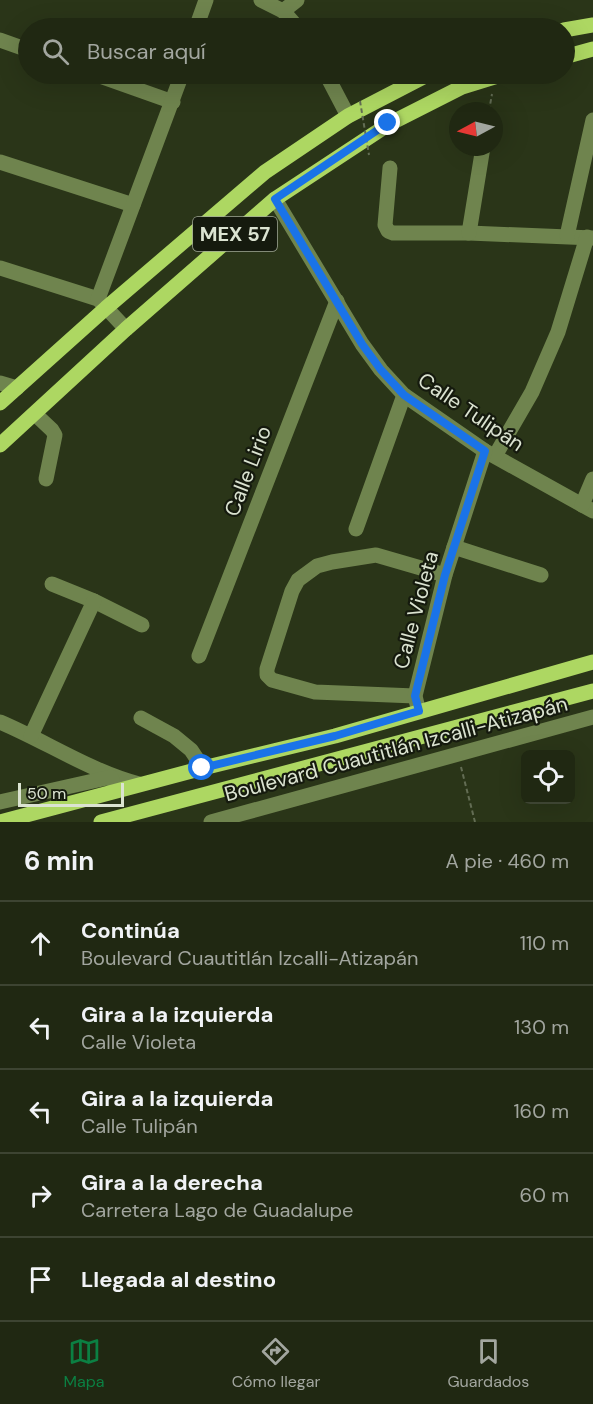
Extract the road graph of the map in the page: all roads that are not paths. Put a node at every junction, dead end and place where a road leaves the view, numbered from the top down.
1 (206, 0) edge
2 (261, 0) edge
3 (297, 0) edge
4 (283, 11) junction
5 (200, 18) edge
6 (289, 18) edge
7 (593, 25) edge
8 (575, 28) edge
9 (0, 40) edge
10 (18, 46) edge
11 (593, 49) edge
12 (575, 54) edge
13 (122, 84) edge
14 (179, 84) edge
15 (331, 84) edge
16 (410, 84) edge
17 (472, 84) edge
18 (173, 102) junction
19 (348, 116) junction
20 (593, 120) edge
21 (482, 156) edge
22 (0, 162) edge
23 (390, 168) dead end
24 (275, 199) junction
25 (133, 205) junction
26 (469, 233) junction
27 (567, 236) junction
28 (590, 238) edge
29 (0, 268) edge
30 (337, 301) junction
31 (102, 303) junction
32 (126, 329) junction
33 (0, 382) edge
34 (17, 388) junction
35 (404, 395) junction
36 (0, 403) edge
37 (35, 414) junction
38 (0, 445) edge
39 (490, 454) junction
40 (46, 479) dead end
41 (593, 479) edge
42 (588, 508) edge
43 (356, 529) dead end
44 (454, 547) junction
45 (445, 575) junction
46 (540, 575) dead end
47 (52, 584) dead end
48 (92, 606) junction
49 (142, 625) dead end
50 (199, 656) dead end
51 (593, 662) edge
52 (593, 691) edge
53 (415, 696) junction
54 (419, 711) junction
55 (593, 717) edge
56 (141, 718) dead end
57 (0, 722) edge
58 (32, 736) junction
59 (202, 768) junction
60 (113, 784) junction
61 (0, 802) edge
62 (0, 822) edge
63 (101, 822) edge
64 (211, 822) edge

1 - 5 street
2 - 4 street
3 - 4 street
4 - 6 street
7 - 8 main road
9 - 10 street
11 - 12 main road
13 - 18 street
14 - 18 street
15 - 19 street
16 - 19 main road, MEX 57
17 - 24 main road, MEX 57
18 - 25 street
19 - 31 main road, MEX 57
20 - 27 street
21 - 26 street
22 - 25 street
23 - 26 street
24 - 30 street, Calle Tulipán
24 - 32 main road, MEX 57
25 - 31 street
26 - 27 street
27 - 28 street
28 - 39 street, Calle Violeta
29 - 31 street
30 - 35 street, Calle Tulipán
30 - 50 street, Calle Lirio
31 - 32 street
31 - 34 main road, MEX 57
32 - 37 main road, MEX 57
33 - 34 street
34 - 36 main road, MEX 57
35 - 39 street, Calle Tulipán
35 - 43 street
37 - 38 main road, MEX 57
37 - 40 street
39 - 42 street, Calle Tulipán
39 - 44 street, Calle Violeta
41 - 42 street
44 - 45 street, Calle Violeta
44 - 46 street
45 - 53 street, Calle Violeta
45 - 53 street
47 - 48 street
48 - 49 street
48 - 58 street
51 - 54 main road, Boulevard Cuautitlán Izcalli-Atizapán
52 - 63 main road, Boulevard Cuautitlán Izcalli-Atizapán
53 - 54 street, Calle Violeta
54 - 59 main road, Boulevard Cuautitlán Izcalli-Atizapán
55 - 64 street, Boulevard Cuautitlán Izcalli-Atizapán
56 - 59 street
57 - 58 street
58 - 60 street
59 - 60 main road, Boulevard Cuautitlán Izcalli-Atizapán
60 - 61 street
60 - 62 main road, Boulevard Cuautitlán Izcalli-Atizapán

